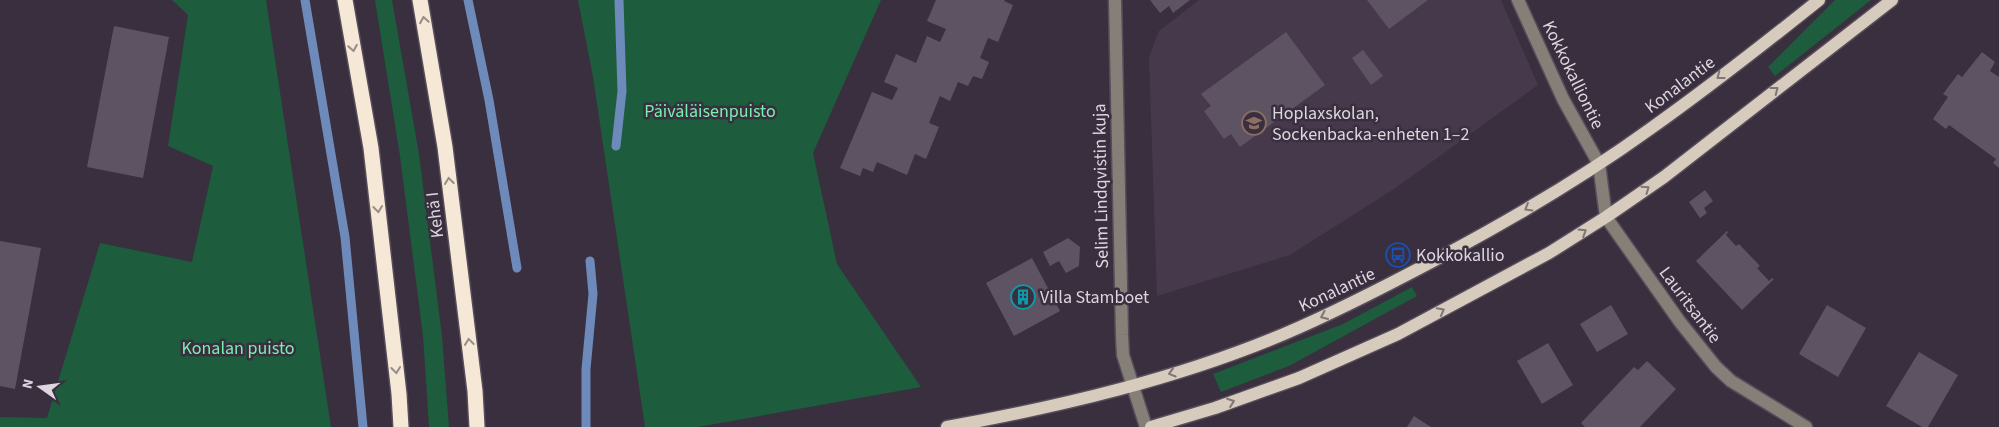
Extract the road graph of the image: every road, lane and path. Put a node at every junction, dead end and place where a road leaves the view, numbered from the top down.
1 (345, 0) edge
2 (420, 0) edge
3 (1115, 0) edge
4 (1518, 0) edge
5 (1819, 0) edge
6 (1892, 0) edge
7 (1599, 164) junction
8 (1606, 217) junction
9 (1133, 385) junction
10 (401, 427) edge
11 (477, 427) edge
12 (947, 427) edge
13 (1146, 427) edge
14 (1151, 427) edge
15 (1806, 427) edge

1 -> 10 highway
11 -> 2 highway, Kehä I
3 - 9 street, Selim Lindqvistin kuja
4 - 7 street, Kokkokalliontie
5 -> 7 main road, Konalantie
8 -> 6 main road
7 - 8 street, Lauritsantie
7 -> 9 main road, Konalantie
14 -> 8 main road
8 - 15 street, Lauritsantie
9 - 12 main road, Konalantie
9 - 13 street, Selim Lindqvistin kuja

